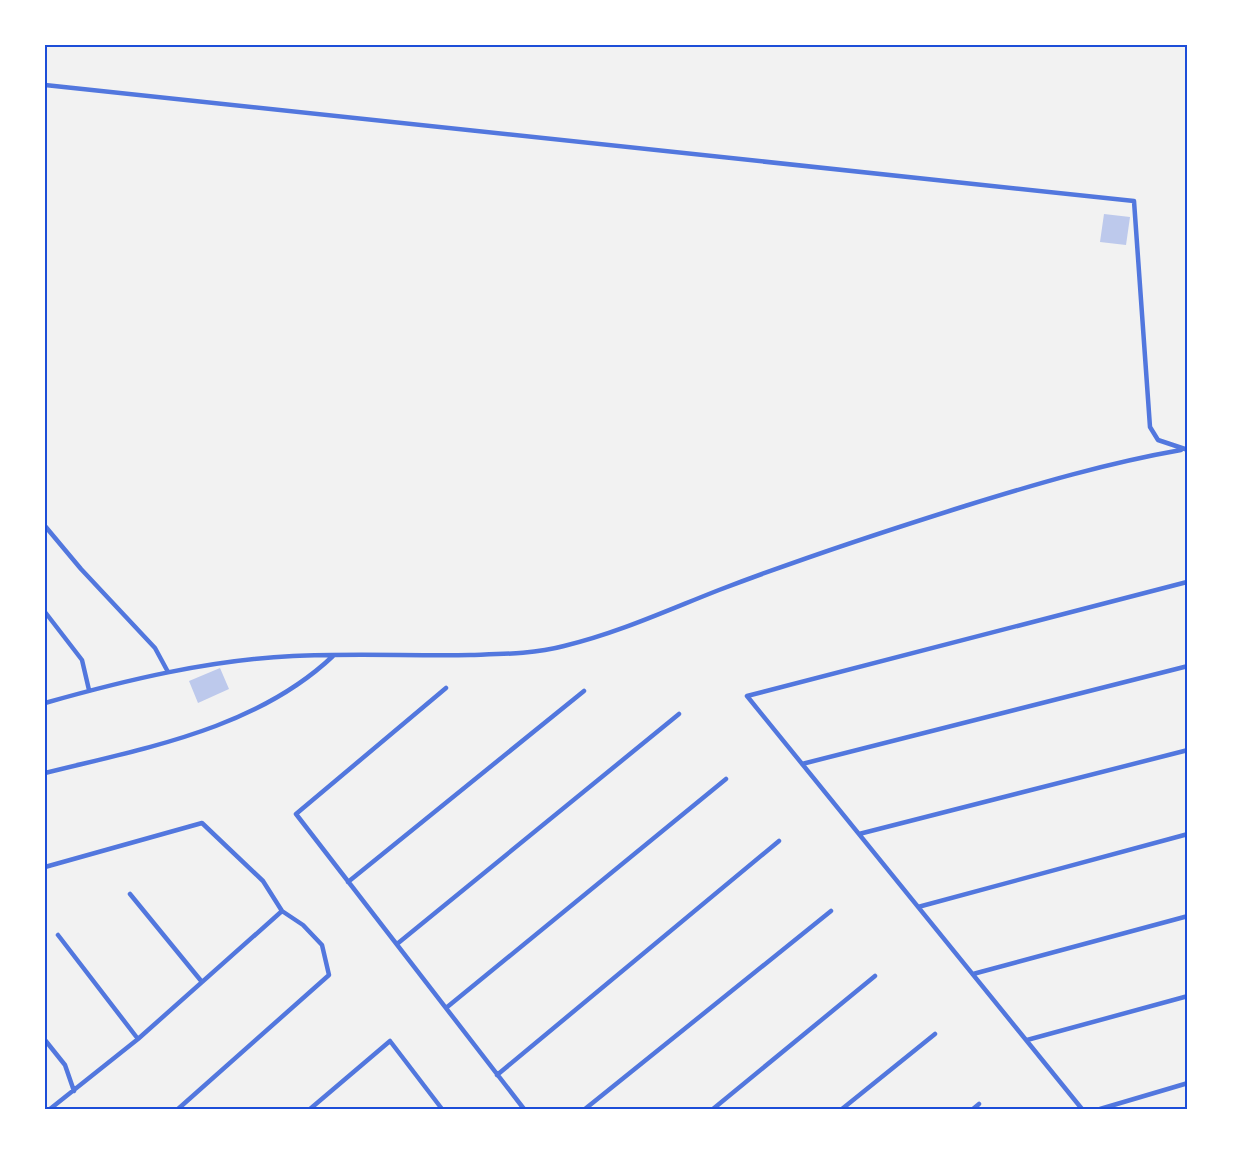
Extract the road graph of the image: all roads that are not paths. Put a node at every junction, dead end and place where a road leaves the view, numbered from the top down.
1 (45, 85) edge
2 (1186, 450) edge
3 (45, 526) edge
4 (1187, 582) edge
5 (45, 612) edge
6 (51, 620) junction
7 (45, 621) edge
8 (334, 656) junction
9 (1188, 666) edge
10 (168, 672) junction
11 (446, 688) dead end
12 (89, 690) junction
13 (584, 691) dead end
14 (45, 703) edge
15 (679, 714) dead end
16 (1188, 750) edge
17 (802, 764) junction
18 (45, 773) edge
19 (726, 778) dead end
20 (859, 834) junction
21 (1188, 834) edge
22 (779, 842) dead end
23 (45, 867) edge
24 (348, 882) junction
25 (130, 894) dead end
26 (918, 907) junction
27 (282, 911) junction
28 (831, 911) dead end
29 (1188, 916) edge
30 (58, 935) dead end
31 (397, 944) junction
32 (973, 974) junction
33 (875, 975) dead end
34 (202, 982) junction
35 (1188, 996) edge
36 (446, 1008) junction
37 (935, 1034) dead end
38 (138, 1039) junction
39 (45, 1040) edge
40 (1026, 1041) junction
41 (497, 1075) junction
42 (1188, 1083) edge
43 (74, 1091) junction
44 (979, 1104) dead end
45 (440, 1108) edge
46 (50, 1109) edge
47 (178, 1109) edge
48 (310, 1109) edge
49 (524, 1109) edge
50 (585, 1109) edge
51 (713, 1109) edge
52 (842, 1109) edge
53 (973, 1109) edge
54 (1082, 1109) edge
55 (1100, 1109) edge

1 - 2 lane
2 - 8 lane
3 - 10 lane
4 - 17 lane
5 - 6 lane
6 - 7 lane
6 - 12 lane
8 - 10 lane
8 - 18 lane
9 - 17 lane
10 - 12 lane
11 - 24 lane
12 - 14 lane
13 - 24 lane
15 - 31 lane
16 - 20 lane
17 - 20 lane
19 - 36 lane
20 - 26 lane
21 - 26 lane
22 - 41 lane
23 - 27 lane
24 - 31 lane
25 - 34 lane
26 - 32 lane
27 - 34 lane
27 - 47 lane
28 - 50 lane
29 - 32 lane
30 - 38 lane
31 - 36 lane
32 - 40 lane
33 - 51 lane
34 - 38 lane
35 - 40 lane
36 - 41 lane
37 - 52 lane
38 - 43 lane
39 - 43 lane
40 - 54 lane
41 - 49 lane
42 - 55 lane
43 - 46 lane
44 - 53 lane
45 - 48 lane

